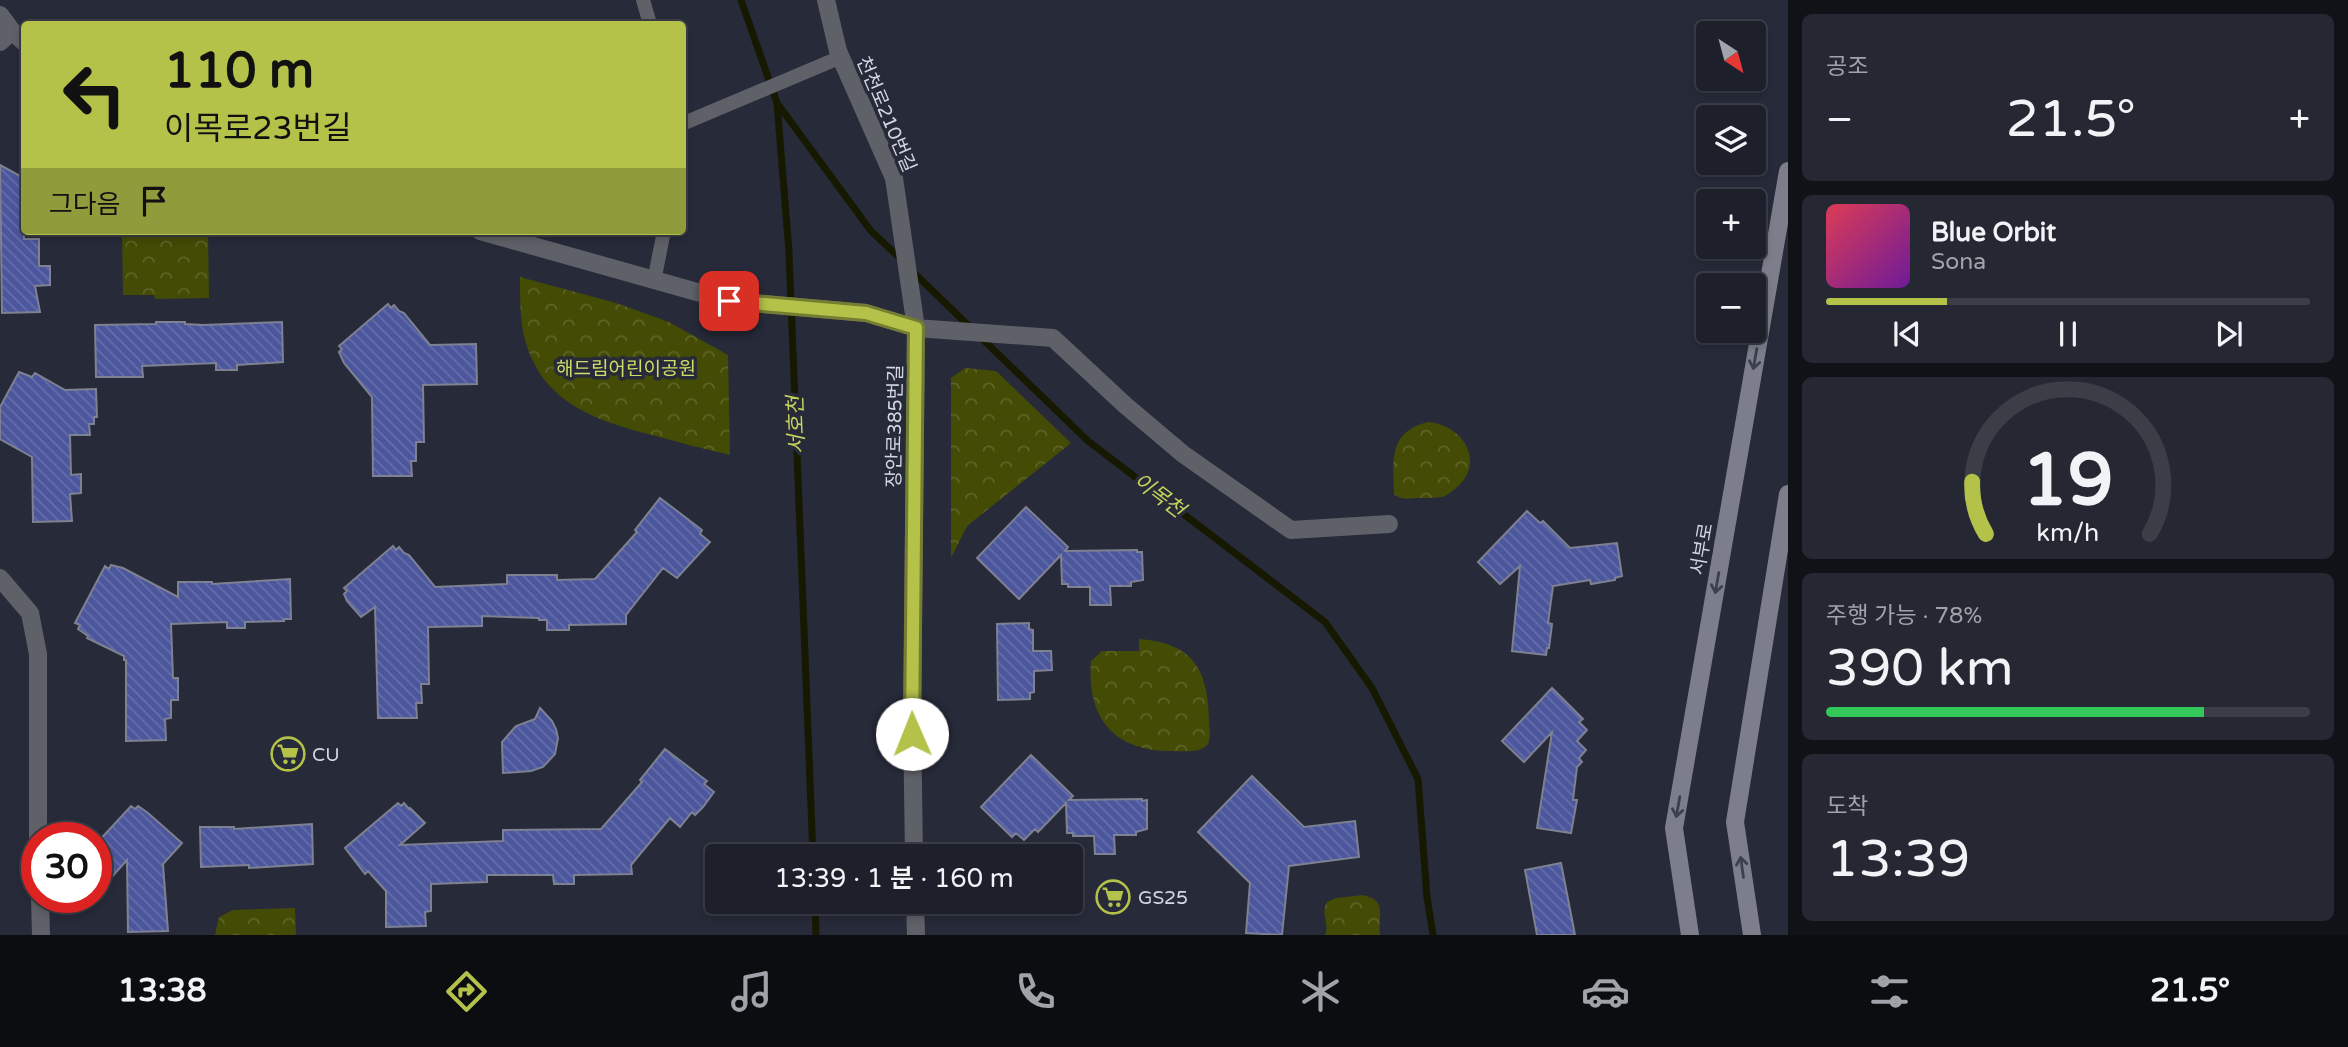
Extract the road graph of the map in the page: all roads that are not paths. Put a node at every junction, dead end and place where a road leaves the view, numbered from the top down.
1 (643, 0) edge
2 (826, 0) edge
3 (0, 15) edge
4 (649, 21) edge
5 (12, 38) edge
6 (836, 58) junction
7 (686, 122) edge
8 (1788, 171) edge
9 (494, 235) edge
10 (663, 235) edge
11 (654, 281) junction
12 (916, 328) junction
13 (1788, 494) edge
14 (1389, 524) dead end
15 (0, 578) edge
16 (38, 822) edge
17 (915, 844) edge
18 (40, 913) edge
19 (915, 914) edge
20 (41, 935) edge
21 (916, 935) edge
22 (1690, 935) edge
23 (1752, 935) edge

1 - 4 lane
2 - 6 street, 천천로210번길
3 - 5 street
6 - 7 lane
6 - 12 street, 천천로210번길
8 -> 22 main road, 서부로
9 - 11 street
10 - 11 lane
11 - 12 street
12 - 14 street
12 - 17 street, 장안로385번길
23 -> 13 main road
15 - 16 street
18 - 20 street
19 - 21 street

